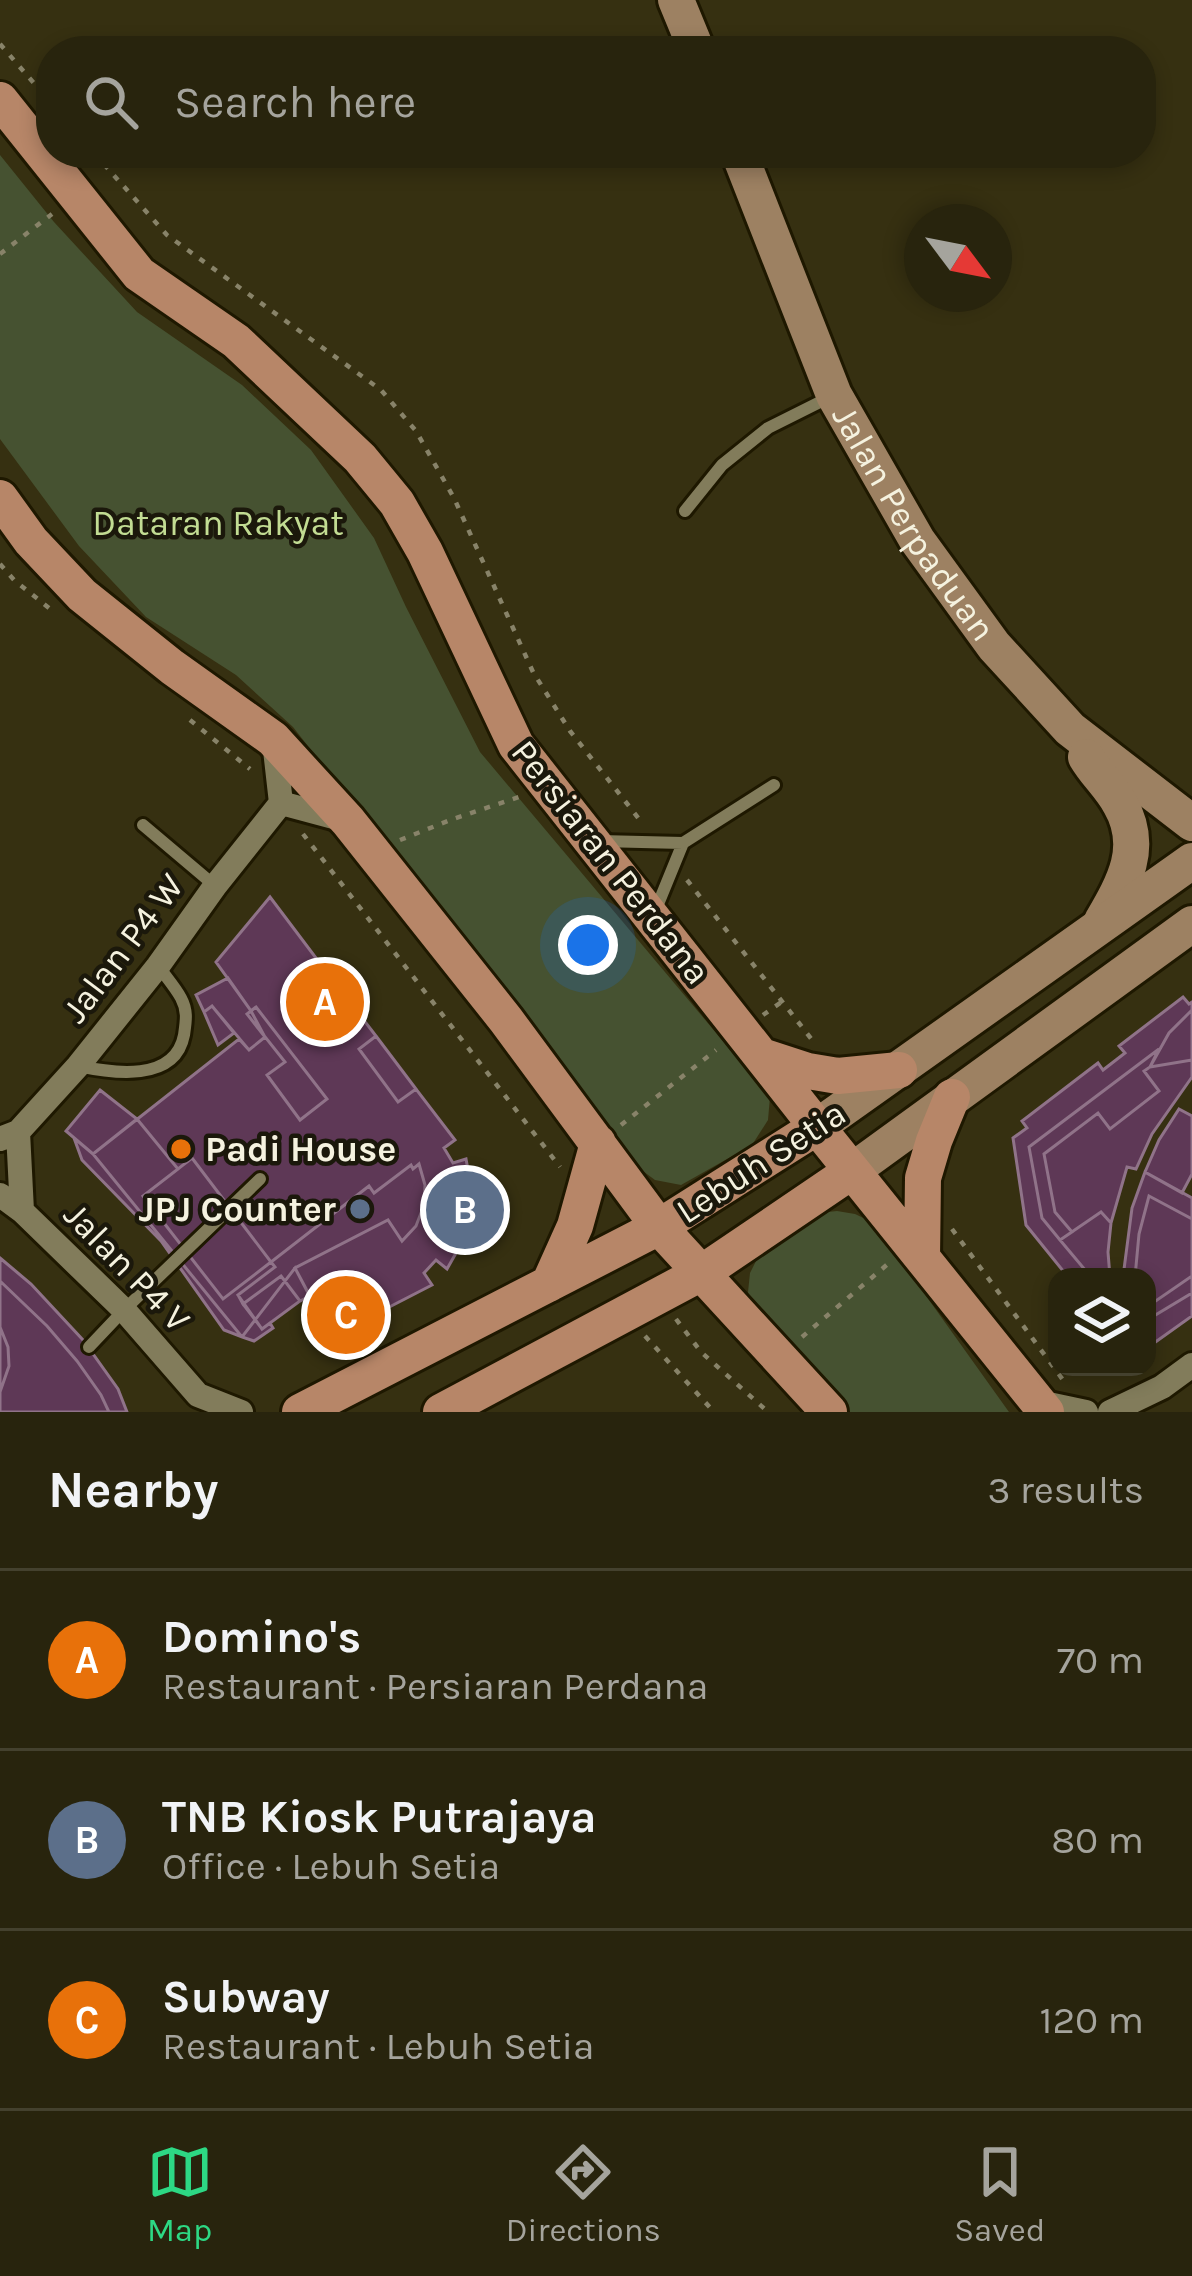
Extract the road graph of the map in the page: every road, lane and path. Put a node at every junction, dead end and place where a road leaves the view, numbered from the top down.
1 (676, 0) edge
2 (691, 36) edge
3 (0, 44) edge
4 (36, 86) edge
5 (0, 100) edge
6 (36, 145) edge
7 (54, 168) edge
8 (107, 168) edge
9 (745, 168) edge
10 (834, 395) junction
11 (0, 498) edge
12 (685, 511) dead end
13 (0, 564) edge
14 (48, 607) dead end
15 (186, 716) dead end
16 (1070, 728) junction
17 (273, 739) junction
18 (594, 762) junction
19 (774, 785) dead end
20 (550, 788) junction
21 (281, 803) junction
22 (348, 821) junction
23 (1192, 823) edge
24 (143, 825) dead end
25 (592, 841) junction
26 (658, 842) junction
27 (683, 843) junction
28 (373, 853) junction
29 (1192, 861) edge
30 (675, 864) junction
31 (215, 886) junction
32 (653, 918) junction
33 (1192, 924) edge
34 (1097, 929) junction
35 (1192, 950) edge
36 (1138, 964) junction
37 (158, 966) junction
38 (783, 1001) junction
39 (751, 1043) junction
40 (78, 1066) junction
41 (898, 1070) junction
42 (838, 1076) junction
43 (952, 1097) junction
44 (817, 1127) junction
45 (9, 1136) edge
46 (598, 1143) junction
47 (852, 1171) junction
48 (260, 1179) dead end
49 (0, 1195) edge
50 (584, 1199) junction
51 (22, 1211) junction
52 (659, 1227) junction
53 (927, 1242) junction
54 (704, 1272) junction
55 (549, 1284) junction
56 (659, 1296) junction
57 (124, 1310) junction
58 (625, 1314) junction
59 (89, 1347) dead end
60 (779, 1357) junction
61 (1192, 1365) edge
62 (740, 1387) junction
63 (1051, 1400) edge
64 (196, 1404) edge
65 (241, 1412) edge
66 (300, 1412) edge
67 (442, 1412) edge
68 (714, 1412) edge
69 (768, 1412) edge
70 (830, 1412) edge
71 (1086, 1412) edge
72 (1110, 1412) edge

1 - 2 street
3 - 4 path
5 - 6 main road, Persiaran Perdana
7 - 20 main road, Persiaran Perdana
8 - 18 path
9 - 10 street, Jalan Perpaduan
10 - 12 lane
10 - 16 street, Jalan Perpaduan
11 - 17 main road
13 - 14 path
15 - 21 path
16 - 23 street, Jalan Perpaduan
16 - 34 street
17 - 21 street
17 - 22 main road
18 - 20 path
18 - 26 path
19 - 27 lane
20 - 25 main road, Persiaran Perdana
20 - 28 path
21 - 22 street
21 - 31 street, Jalan P4 W
21 - 50 path
22 - 28 main road
24 - 31 lane
25 - 26 lane
25 - 32 main road, Persiaran Perdana
26 - 27 lane
27 - 30 lane
28 - 46 main road
29 - 34 street, Lebuh Setia
30 - 32 lane
30 - 38 path
31 - 37 street, Jalan P4 W
32 - 39 main road, Persiaran Perdana
33 - 36 street, Lebuh Setia
34 - 41 street, Lebuh Setia
35 - 36 street
36 - 43 street, Lebuh Setia
37 - 40 street, Jalan P4 W
37 - 40 lane
38 - 39 path
38 - 42 path
39 - 42 main road
39 - 44 main road, Persiaran Perdana
39 - 46 path
40 - 45 street, Jalan P4 W
41 - 42 main road
41 - 44 street, Lebuh Setia
43 - 47 street, Lebuh Setia
43 - 53 main road
44 - 47 main road, Persiaran Perdana
44 - 52 main road, Lebuh Setia
45 - 51 street, Jalan P4 W
46 - 50 main road
46 - 52 main road
47 - 53 main road, Persiaran Perdana
47 - 54 main road, Lebuh Setia
48 - 57 lane
49 - 51 street, Jalan P4 V
50 - 55 main road
51 - 57 street, Jalan P4 V
52 - 54 main road
52 - 55 main road, Lebuh Setia
53 - 60 path
53 - 63 main road, Persiaran Perdana
53 - 63 path
54 - 56 main road, Lebuh Setia
54 - 60 main road
55 - 66 main road, Lebuh Setia
56 - 58 main road, Lebuh Setia
56 - 62 path
57 - 59 lane
57 - 64 street, Jalan P4 V
58 - 67 main road, Lebuh Setia
58 - 68 path
60 - 62 path
60 - 70 main road
61 - 72 street
62 - 69 path
63 - 71 street
64 - 65 street, Jalan P4 V

